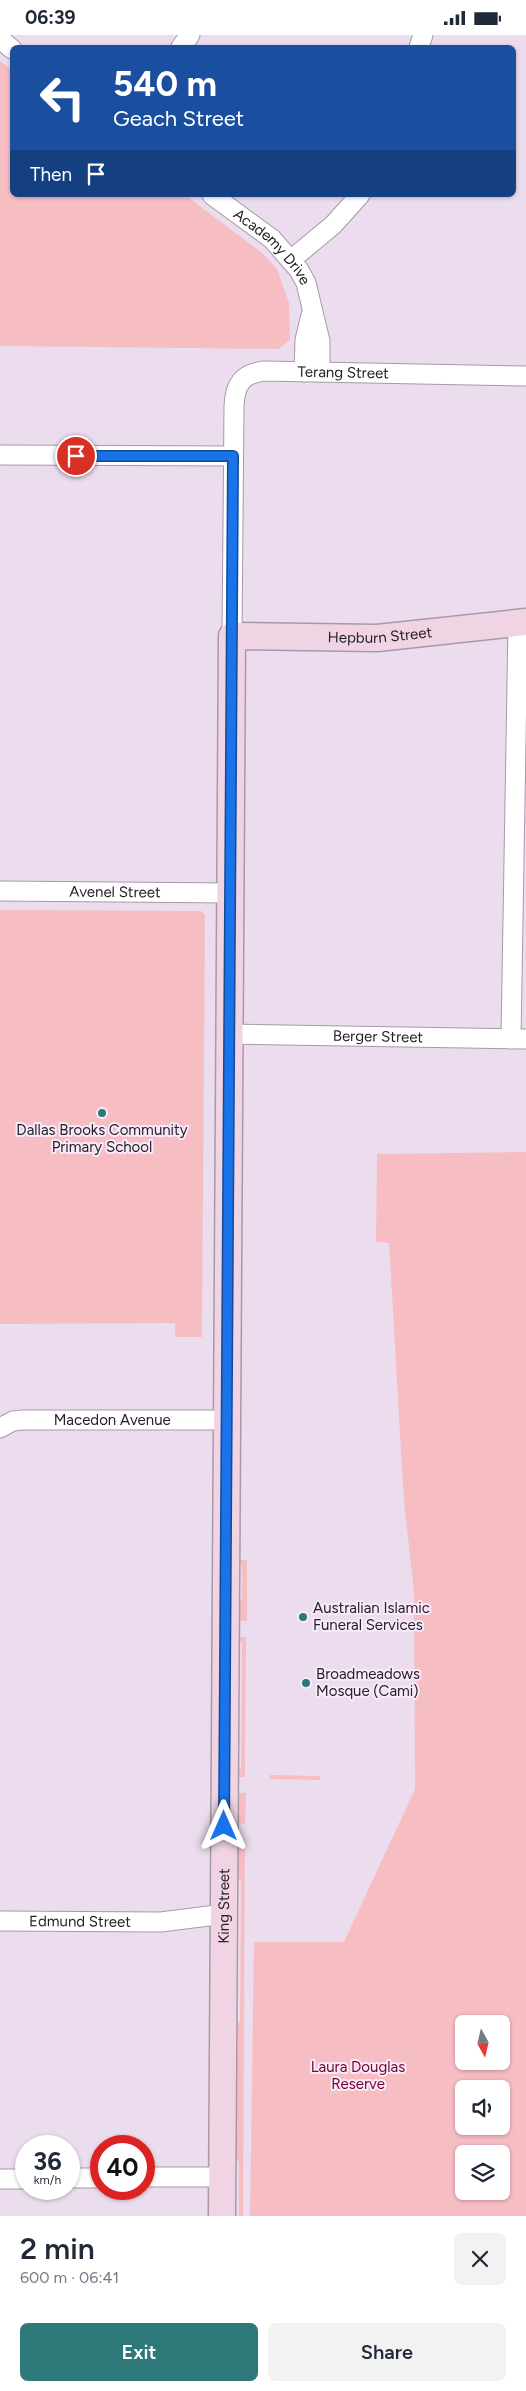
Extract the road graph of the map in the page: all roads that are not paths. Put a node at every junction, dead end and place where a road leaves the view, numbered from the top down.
1 (0, 39) edge
2 (10, 47) edge
3 (215, 197) edge
4 (358, 197) edge
5 (292, 259) junction
6 (312, 372) junction
7 (526, 376) edge
8 (0, 455) edge
9 (233, 456) junction
10 (522, 622) edge
11 (232, 636) junction
12 (520, 819) edge
13 (0, 891) edge
14 (230, 893) junction
15 (230, 1034) junction
16 (519, 1039) edge
17 (227, 1420) junction
18 (0, 1428) edge
19 (0, 1921) edge
20 (224, 1923) junction
21 (155, 2177) edge
22 (222, 2177) junction
23 (0, 2179) edge
24 (15, 2179) edge
25 (222, 2216) edge

1 - 2 street
3 - 5 street, Academy Drive
4 - 5 street
5 - 6 street, Academy Drive
6 - 7 street, Terang Street
6 - 9 street, Terang Street
8 - 9 street
9 - 11 street, King Street
10 - 11 street, Hepburn Street
10 - 12 street
11 - 14 street, King Street
12 - 16 street
13 - 14 street, Avenel Street
14 - 15 street, King Street
15 - 16 street, Berger Street
15 - 17 street, King Street
17 - 18 street, Macedon Avenue
17 - 20 street, King Street
19 - 20 street, Edmund Street
20 - 22 street, King Street
21 - 22 street
22 - 25 street, King Street
23 - 24 street

